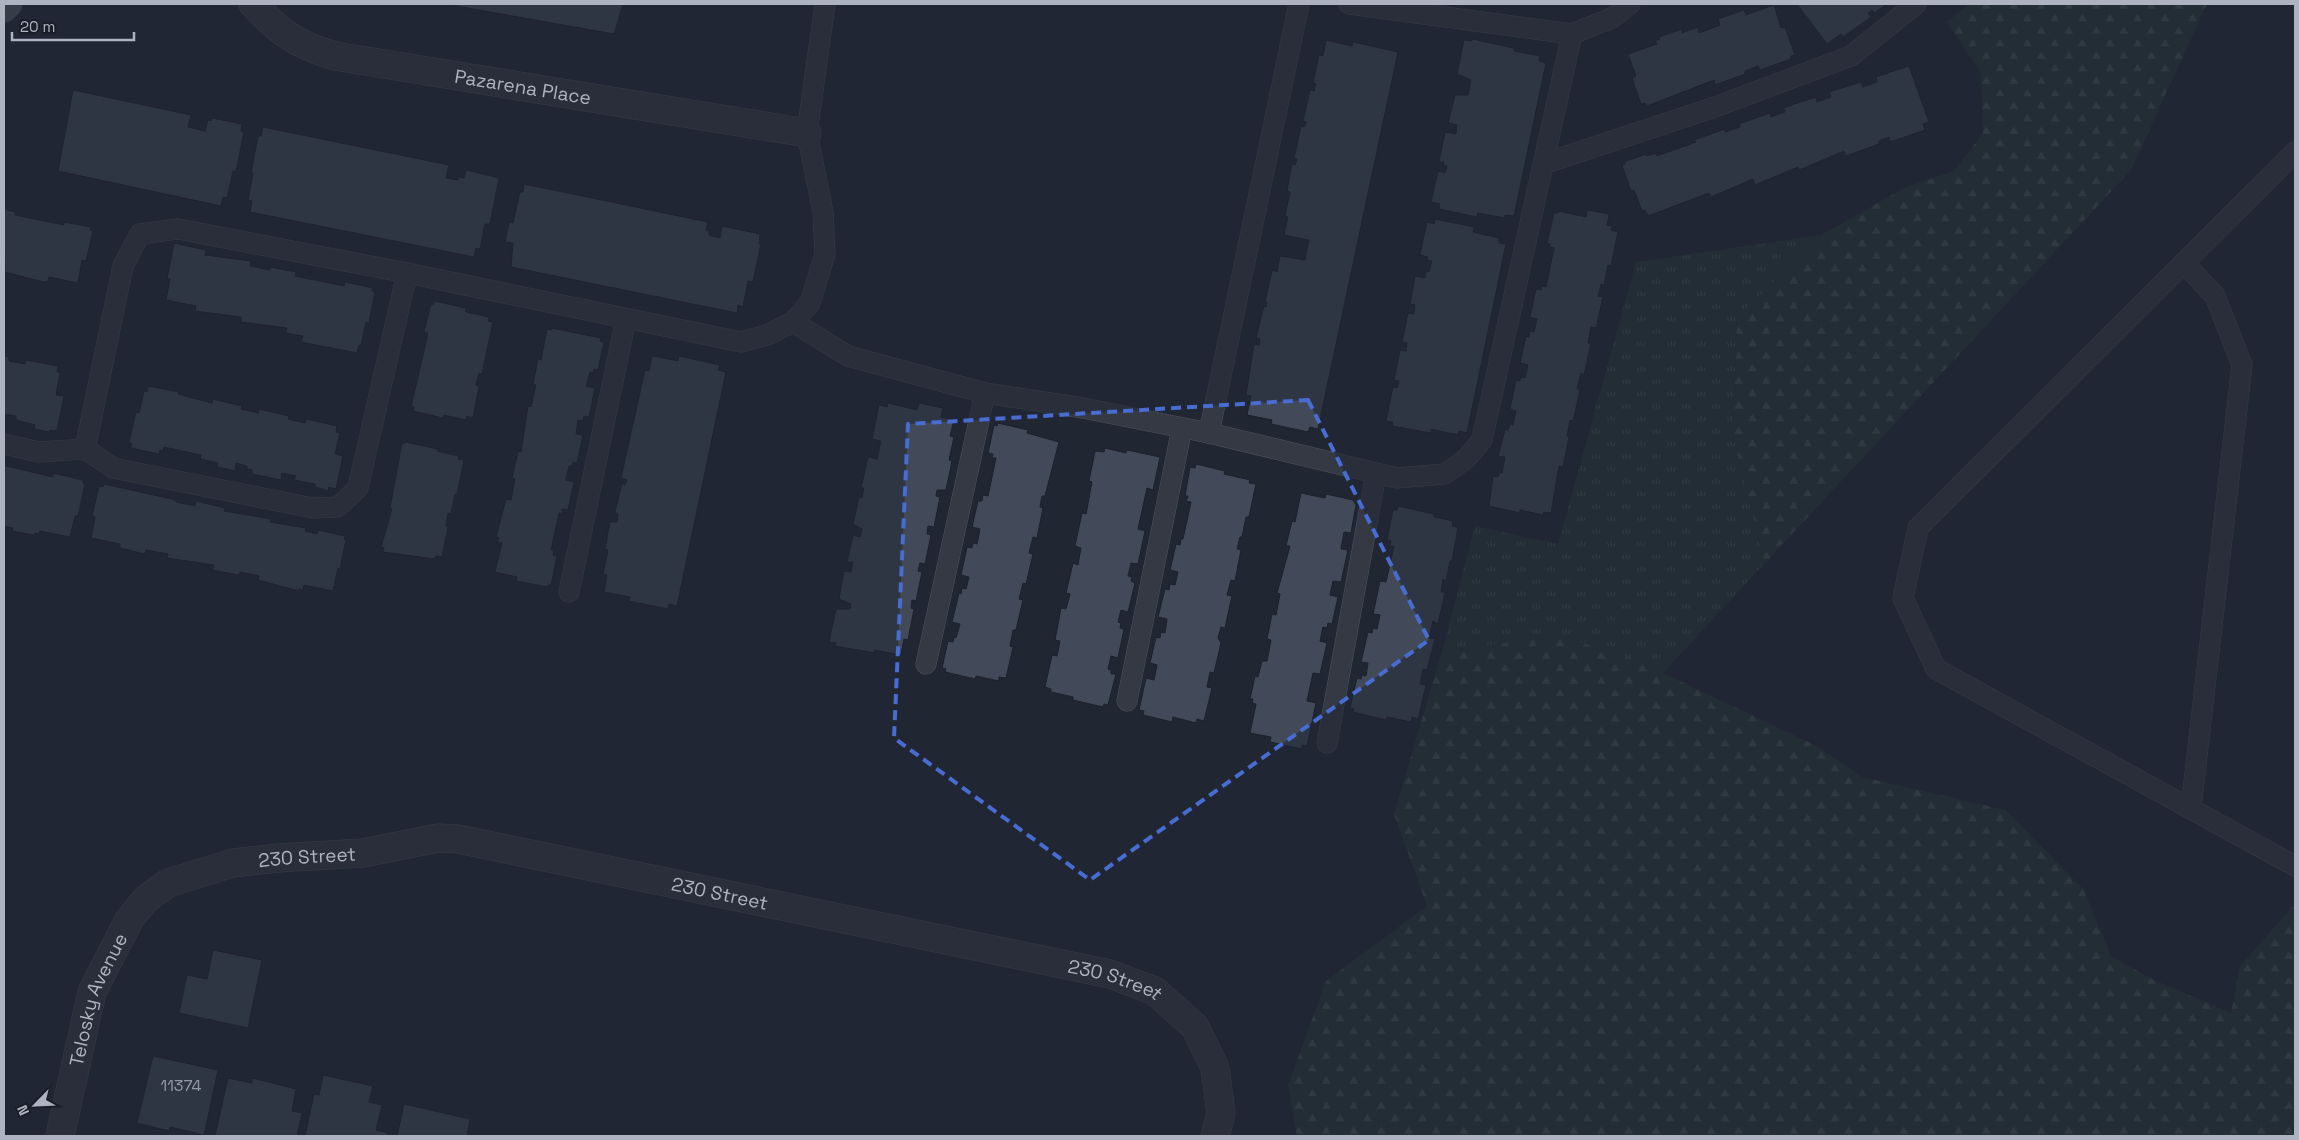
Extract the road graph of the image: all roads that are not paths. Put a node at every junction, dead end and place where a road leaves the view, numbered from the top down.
1 (8, 4) edge
2 (253, 4) edge
3 (825, 4) edge
4 (1299, 4) edge
5 (1349, 4) edge
6 (1630, 4) edge
7 (1916, 4) edge
8 (4, 8) edge
9 (1572, 34) junction
10 (807, 133) junction
11 (2295, 152) edge
12 (1542, 164) junction
13 (2184, 263) junction
14 (407, 273) junction
15 (626, 318) junction
16 (793, 322) junction
17 (985, 393) junction
18 (1182, 428) junction
19 (1210, 433) junction
20 (4, 444) edge
21 (85, 448) junction
22 (1376, 474) junction
23 (569, 592) dead end
24 (926, 664) dead end
25 (1128, 701) dead end
26 (1327, 743) dead end
27 (2191, 808) junction
28 (2295, 866) edge
29 (146, 899) joint
30 (1218, 1124) edge
31 (60, 1136) edge

1 - 8 main road
2 - 10 street, Pazarena Place
3 - 10 lane
4 - 19 lane
5 - 9 lane
6 - 9 lane
7 - 12 lane
9 - 12 lane
10 - 16 lane
11 - 13 lane
12 - 22 lane
13 - 27 lane
13 - 27 lane
14 - 15 lane
14 - 21 lane
14 - 21 lane
15 - 16 lane
15 - 23 lane
16 - 17 lane
17 - 18 lane
17 - 24 lane
18 - 19 lane
18 - 25 lane
19 - 22 lane
20 - 21 lane
22 - 26 lane
27 - 28 lane
29 - 30 street, 230 Street
29 - 31 street, Telosky Avenue

